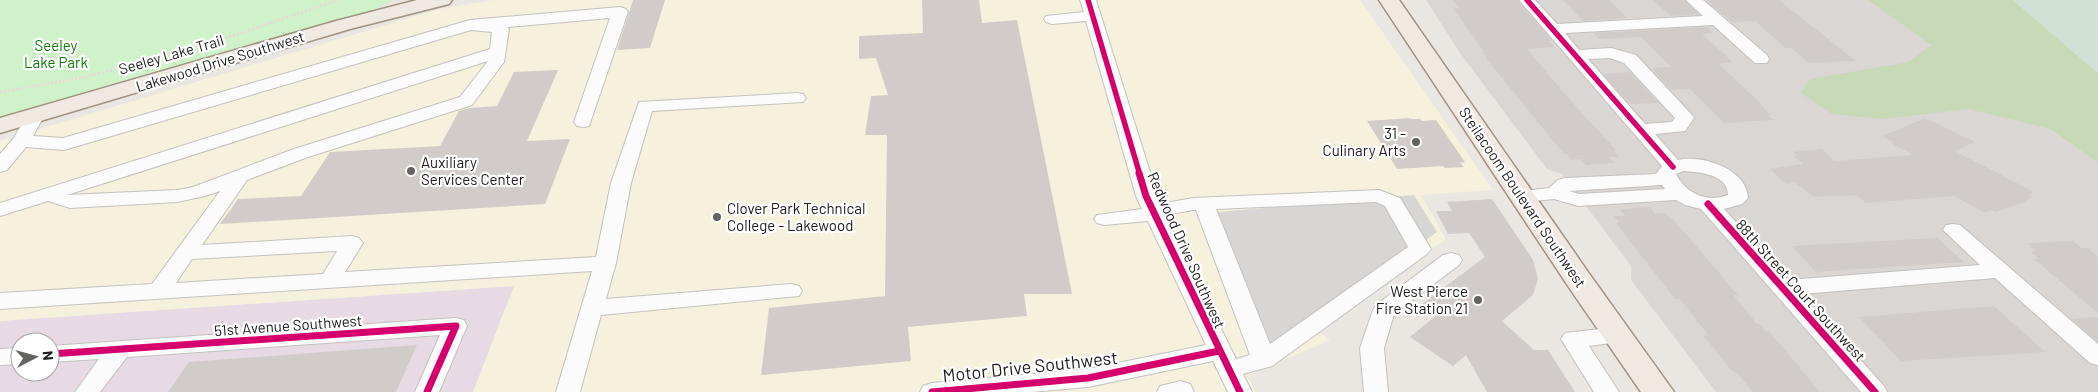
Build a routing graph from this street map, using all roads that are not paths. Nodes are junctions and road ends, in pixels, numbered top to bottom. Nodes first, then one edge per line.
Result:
1 (442, 0) edge
2 (1389, 0) edge
3 (1526, 0) edge
4 (1694, 0) edge
5 (1090, 8) edge
6 (1052, 19) dead end
7 (1718, 20) junction
8 (470, 25) junction
9 (1552, 29) junction
10 (498, 52) junction
11 (1574, 54) junction
12 (1761, 58) dead end
13 (797, 98) dead end
14 (35, 116) junction
15 (583, 122) dead end
16 (0, 126) edge
17 (1640, 130) junction
18 (21, 141) junction
19 (0, 166) edge
20 (240, 176) junction
21 (1673, 180) junction
22 (49, 194) junction
23 (1523, 196) junction
24 (1204, 204) junction
25 (1708, 204) junction
26 (0, 210) edge
27 (1153, 212) junction
28 (1104, 220) dead end
29 (1952, 230) dead end
30 (186, 253) junction
31 (1451, 260) dead end
32 (605, 263) junction
33 (2000, 271) junction
34 (329, 281) junction
35 (1783, 288) junction
36 (159, 291) junction
37 (791, 291) dead end
38 (0, 302) edge
39 (592, 308) junction
40 (1618, 335) junction
41 (120, 349) junction
42 (60, 353) edge
43 (2098, 357) edge
44 (1223, 360) junction
45 (1264, 360) junction
46 (1061, 386) edge
47 (86, 392) edge
48 (427, 392) edge
49 (568, 392) edge
50 (932, 392) edge
51 (1168, 392) edge
52 (1182, 392) edge
53 (1240, 392) edge
54 (1376, 392) edge
55 (1607, 392) edge
56 (1658, 392) edge
57 (1875, 392) edge

1 - 14 main road, Lakewood Drive Southwest
2 - 23 main road, Steilacoom Boulevard Southwest
3 - 9 street, 88th Street Court Southwest
4 - 7 street
5 - 6 street
5 - 27 street, Redwood Drive Southwest
7 - 9 street
7 - 12 street
8 - 10 street
8 - 15 street
8 - 18 street
9 - 11 street, 88th Street Court Southwest
10 - 20 street
10 - 22 street
11 - 17 street, 88th Street Court Southwest
11 - 17 street
13 - 32 street
14 - 16 main road, Lakewood Drive Southwest
14 - 18 street
17 - 21 street, 88th Street Court Southwest
18 - 19 street
20 - 22 street
20 - 30 street
21 - 23 street
21 - 25 street, 88th Street Court Southwest
21 - 25 street, 88th Street Court Southwest
22 - 26 street
23 - 40 main road, Steilacoom Boulevard Southwest
24 - 27 street
24 - 45 street
24 - 45 street, Motor Drive Southwest
25 - 35 street, 88th Street Court Southwest
27 - 28 street
27 - 44 street, Redwood Drive Southwest
29 - 33 street
30 - 34 street
30 - 36 street
31 - 54 street
32 - 34 street
32 - 39 street
33 - 35 street
33 - 43 street
34 - 36 street
35 - 57 street, 88th Street Court Southwest
36 - 38 street
37 - 39 street
39 - 49 street
40 - 55 street
40 - 56 main road, Steilacoom Boulevard Southwest
41 - 42 street, 51st Avenue Southwest
41 - 47 street
41 - 48 street, 51st Avenue Southwest
44 - 45 street, Motor Drive Southwest
44 - 46 street, Motor Drive Southwest
44 - 53 street, Redwood Drive Southwest
46 - 50 street, Motor Drive Southwest
51 - 52 street

